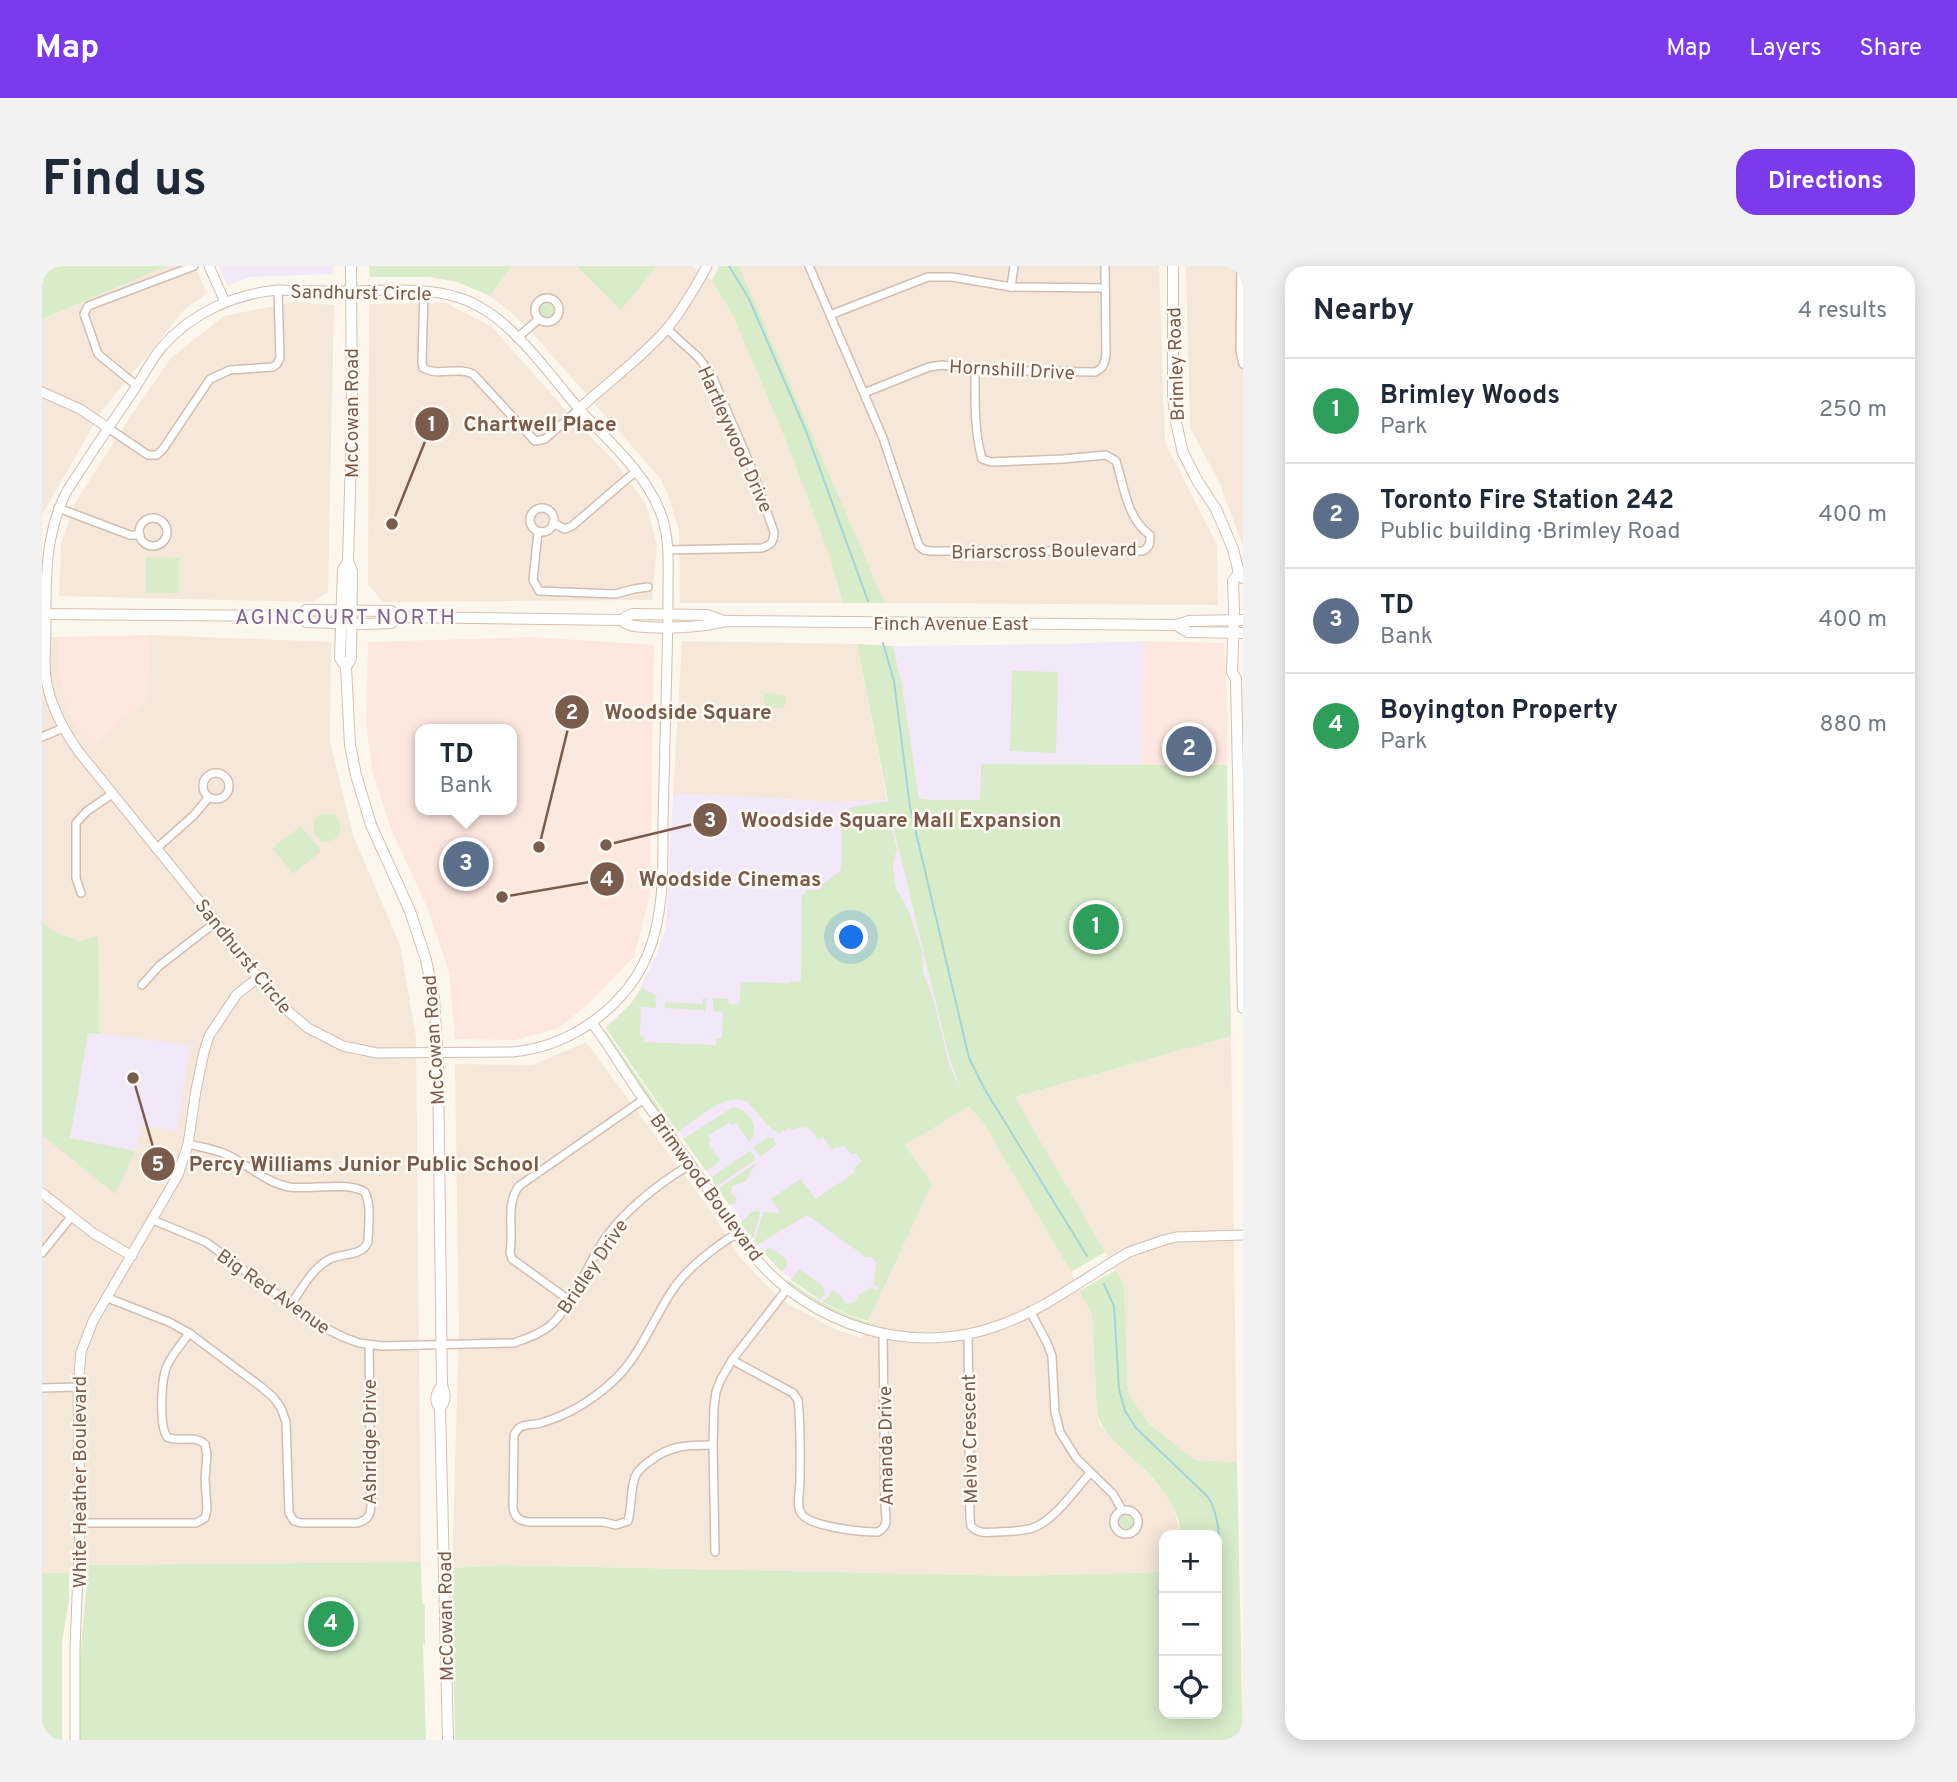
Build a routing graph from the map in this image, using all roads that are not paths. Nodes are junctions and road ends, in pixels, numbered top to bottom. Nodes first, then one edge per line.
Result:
1 (194, 266) edge
2 (209, 266) edge
3 (351, 266) edge
4 (707, 266) edge
5 (809, 266) edge
6 (1014, 266) edge
7 (1105, 266) edge
8 (1173, 266) edge
9 (1241, 266) edge
10 (1011, 287) junction
11 (1105, 288) junction
12 (278, 290) junction
13 (351, 291) junction
14 (424, 292) junction
15 (225, 302) junction
16 (830, 315) junction
17 (539, 319) dead end
18 (667, 329) junction
19 (517, 338) junction
20 (1243, 364) edge
21 (975, 370) junction
22 (137, 386) junction
23 (42, 392) edge
24 (864, 393) junction
25 (579, 408) junction
26 (108, 428) junction
27 (635, 472) junction
28 (58, 508) junction
29 (553, 523) junction
30 (538, 531) junction
31 (140, 535) dead end
32 (668, 550) junction
33 (1241, 576) edge
34 (648, 587) dead end
35 (347, 611) junction
36 (44, 614) edge
37 (668, 615) junction
38 (298, 617) junction
39 (401, 617) junction
40 (620, 620) junction
41 (1238, 620) edge
42 (725, 621) junction
43 (346, 623) junction
44 (1176, 625) junction
45 (668, 626) junction
46 (1238, 633) edge
47 (1240, 676) edge
48 (62, 728) junction
49 (42, 737) edge
50 (112, 794) junction
51 (209, 797) dead end
52 (156, 849) junction
53 (81, 893) dead end
54 (216, 922) junction
55 (258, 978) junction
56 (142, 985) dead end
57 (1243, 1007) edge
58 (592, 1023) junction
59 (437, 1053) junction
60 (644, 1099) junction
61 (188, 1144) junction
62 (691, 1164) junction
63 (42, 1193) edge
64 (71, 1217) junction
65 (153, 1220) junction
66 (737, 1233) junction
67 (1243, 1236) edge
68 (42, 1253) edge
69 (132, 1256) junction
70 (787, 1289) junction
71 (108, 1298) junction
72 (569, 1300) junction
73 (291, 1304) junction
74 (1030, 1311) junction
75 (189, 1333) junction
76 (883, 1334) junction
77 (968, 1334) junction
78 (369, 1345) junction
79 (441, 1345) junction
80 (732, 1360) junction
81 (78, 1387) junction
82 (42, 1388) edge
83 (713, 1445) junction
84 (1090, 1473) junction
85 (1122, 1510) dead end
86 (80, 1523) junction
87 (715, 1552) dead end
88 (75, 1740) edge
89 (448, 1740) edge

1 - 22 street
2 - 15 street
3 - 13 main road, McCowan Road
4 - 18 street
5 - 16 street, Briarscross Boulevard
6 - 10 street
7 - 11 street, Hornshill Drive
8 - 33 main road, Brimley Road
9 - 20 street
10 - 11 street
10 - 16 street
11 - 21 street, Hornshill Drive
12 - 13 street, Sandhurst Circle
12 - 15 street, Sandhurst Circle
12 - 26 street
13 - 14 street, Sandhurst Circle
13 - 35 main road, McCowan Road
14 - 19 street, Sandhurst Circle
14 - 25 street
15 - 22 street, Sandhurst Circle
16 - 24 street, Briarscross Boulevard
17 - 19 street
18 - 25 street
18 - 32 street, Hartleywood Drive
19 - 25 street, Sandhurst Circle
21 - 24 street, Hornshill Drive
21 - 24 street, Briarscross Boulevard
22 - 26 street, Sandhurst Circle
23 - 26 street
25 - 27 street, Sandhurst Circle
26 - 28 street, Sandhurst Circle
27 - 29 street
27 - 32 street, Sandhurst Circle
28 - 31 street
28 - 36 street, Sandhurst Circle
29 - 30 street
29 - 30 street
30 - 34 street
32 - 37 street, Sandhurst Circle
33 - 41 main road, Brimley Road
35 - 38 main road, Finch Avenue East
35 - 39 main road, Finch Avenue East
35 - 43 main road, McCowan Road
36 - 38 main road, Finch Avenue East
36 - 48 street, Sandhurst Circle
37 - 40 main road, Finch Avenue East
37 - 42 main road, Finch Avenue East
37 - 45 street, Sandhurst Circle
38 - 43 main road, Finch Avenue East
39 - 40 main road, Finch Avenue East
39 - 43 main road, Finch Avenue East
40 - 45 main road, Finch Avenue East
41 - 44 main road, Finch Avenue East
41 - 46 main road, Brimley Road
42 - 44 main road, Finch Avenue East
42 - 45 main road, Finch Avenue East
43 - 59 main road, McCowan Road
44 - 46 main road, Finch Avenue East
45 - 58 street, Sandhurst Circle
46 - 47 main road, Brimley Road
47 - 57 main road, Brimley Road
48 - 49 street
48 - 50 street, Sandhurst Circle
50 - 52 street, Sandhurst Circle
50 - 53 street
51 - 52 street
52 - 54 street, Sandhurst Circle
54 - 55 street, Sandhurst Circle
54 - 56 street
55 - 59 street, Sandhurst Circle
55 - 61 street, White Heather Boulevard
58 - 59 street, Sandhurst Circle
58 - 60 street, Brimwood Boulevard
59 - 79 main road, McCowan Road
60 - 62 street, Brimwood Boulevard
60 - 72 street
61 - 65 street, White Heather Boulevard
61 - 73 street
62 - 66 street, Brimwood Boulevard
62 - 72 street, Bridley Drive
63 - 64 street
64 - 68 street
64 - 69 street
65 - 69 street, White Heather Boulevard
65 - 73 street, Big Red Avenue
66 - 70 street, Brimwood Boulevard
66 - 83 street
67 - 74 street, Brimwood Boulevard
69 - 71 street, White Heather Boulevard
70 - 76 street, Brimwood Boulevard
70 - 80 street
71 - 75 street, Ashridge Drive
71 - 81 street, White Heather Boulevard
72 - 79 street, Bridley Drive
73 - 78 street, Big Red Avenue
74 - 77 street, Brimwood Boulevard
74 - 84 street
75 - 78 street, Ashridge Drive
75 - 86 street
76 - 77 street, Brimwood Boulevard
76 - 80 street, Amanda Drive
77 - 84 street, Melva Crescent
78 - 79 street, Big Red Avenue
79 - 89 main road, McCowan Road
80 - 83 street
81 - 82 street
81 - 86 street, White Heather Boulevard
83 - 87 street
84 - 85 street
86 - 88 street, White Heather Boulevard

